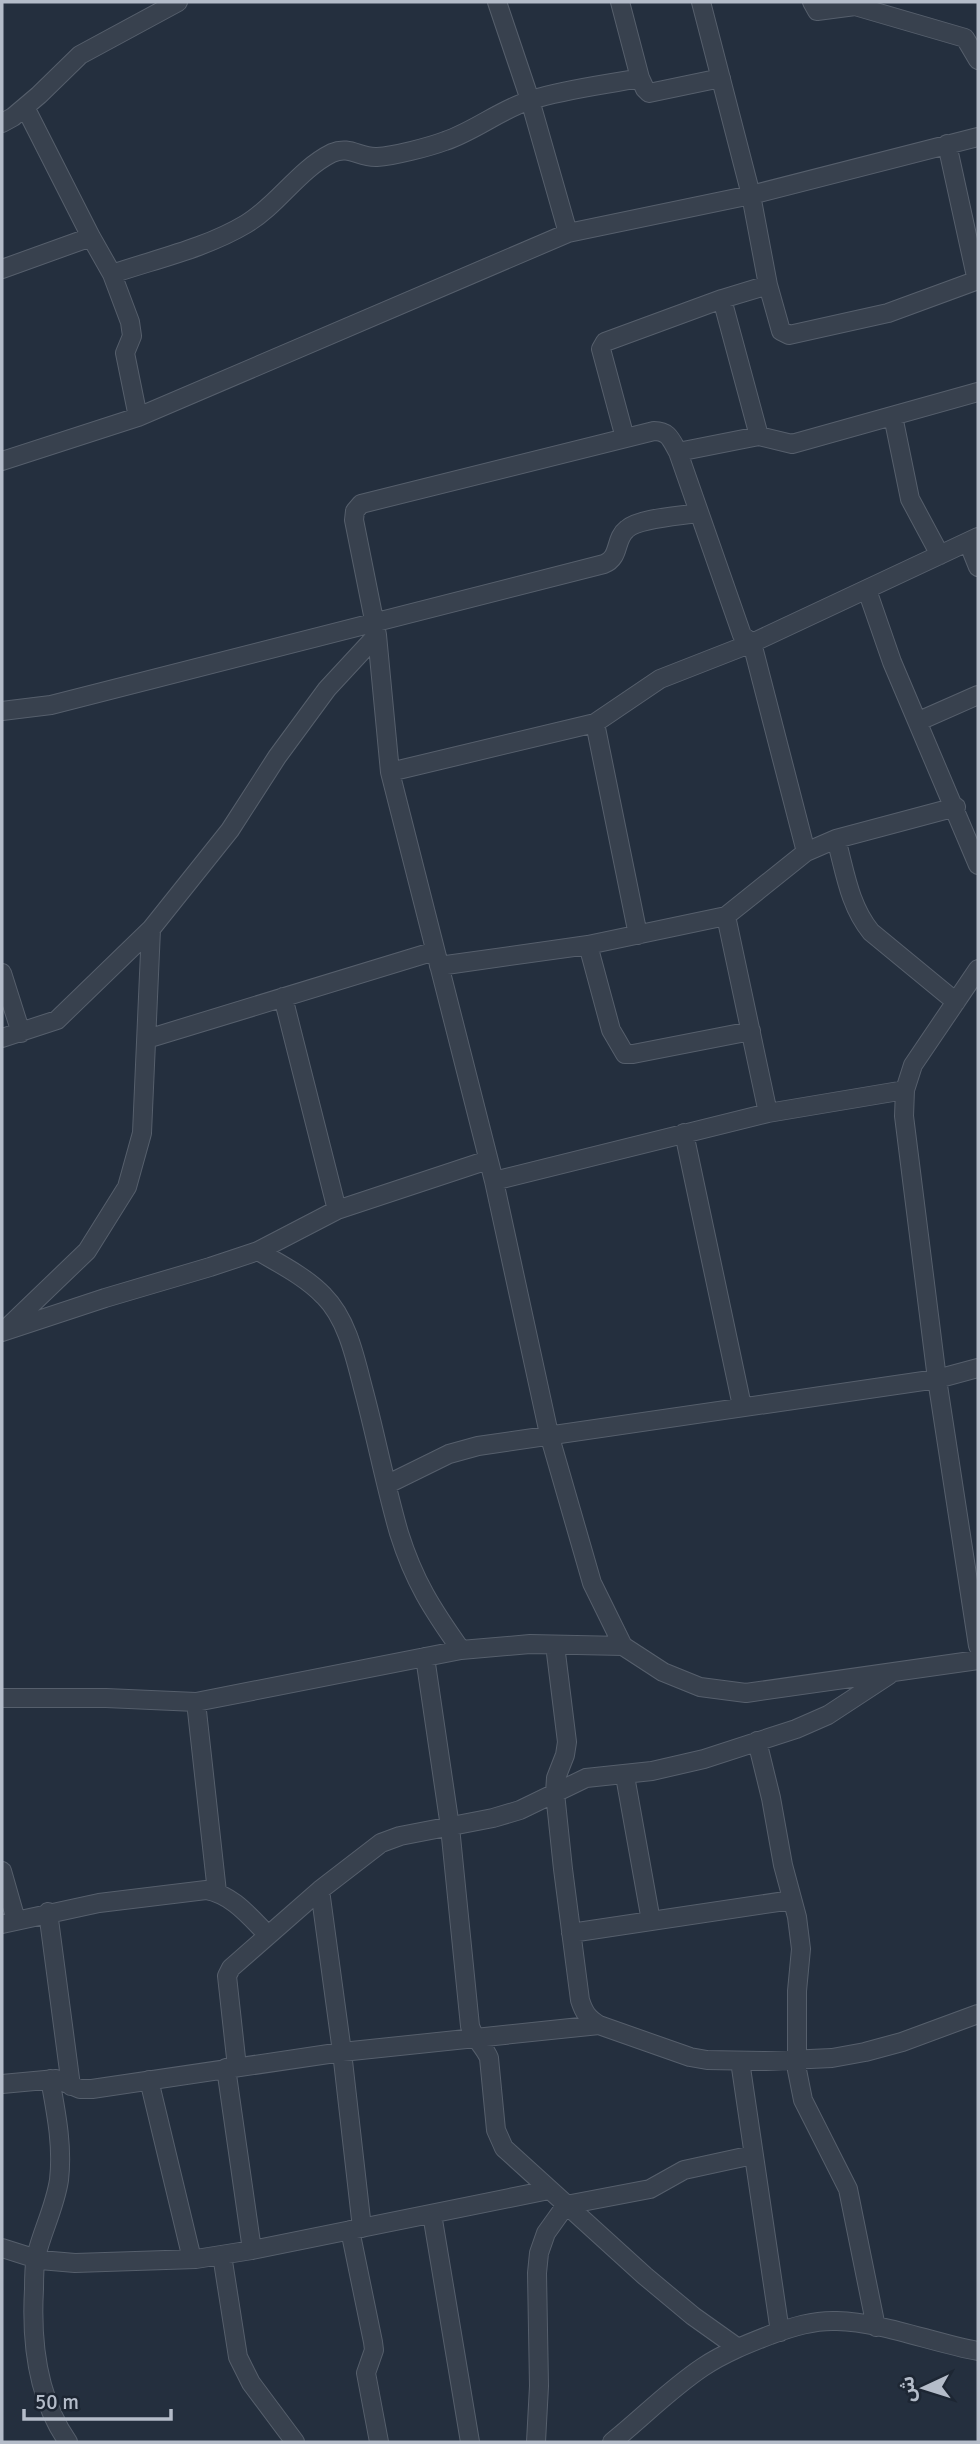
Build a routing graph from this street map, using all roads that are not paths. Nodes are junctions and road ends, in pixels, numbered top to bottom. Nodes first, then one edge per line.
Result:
1 (178, 2) edge
2 (497, 2) edge
3 (620, 2) edge
4 (701, 2) edge
5 (812, 2) edge
6 (978, 60) edge
7 (640, 78) junction
8 (721, 78) junction
9 (530, 100) junction
10 (25, 107) junction
11 (2, 123) edge
12 (978, 137) edge
13 (947, 144) junction
14 (751, 195) junction
15 (568, 233) junction
16 (91, 237) junction
17 (2, 269) edge
18 (112, 274) junction
19 (978, 281) edge
20 (768, 285) junction
21 (722, 299) junction
22 (978, 392) edge
23 (893, 416) junction
24 (138, 417) junction
25 (759, 436) junction
26 (625, 438) junction
27 (678, 452) junction
28 (2, 461) edge
29 (698, 513) junction
30 (973, 540) edge
31 (940, 555) junction
32 (978, 566) edge
33 (867, 590) junction
34 (375, 629) junction
35 (752, 643) junction
36 (978, 695) edge
37 (2, 711) edge
38 (919, 721) junction
39 (595, 723) junction
40 (390, 772) junction
41 (956, 807) junction
42 (836, 839) junction
43 (806, 852) junction
44 (978, 865) edge
45 (726, 916) junction
46 (151, 929) junction
47 (638, 935) junction
48 (587, 945) junction
49 (437, 959) junction
50 (978, 969) edge
51 (2, 973) edge
52 (283, 997) junction
53 (956, 1002) junction
54 (751, 1031) junction
55 (21, 1033) junction
56 (2, 1038) edge
57 (147, 1039) junction
58 (905, 1090) junction
59 (768, 1113) junction
60 (684, 1133) junction
61 (488, 1160) junction
62 (494, 1181) junction
63 (337, 1210) junction
64 (258, 1251) junction
65 (2, 1332) edge
66 (978, 1368) edge
67 (937, 1378) junction
68 (742, 1406) junction
69 (549, 1434) junction
70 (388, 1484) junction
71 (555, 1645) junction
72 (624, 1646) junction
73 (978, 1646) edge
74 (461, 1650) junction
75 (425, 1657) junction
76 (978, 1660) edge
77 (893, 1672) junction
78 (2, 1698) edge
79 (196, 1702) junction
80 (757, 1741) junction
81 (625, 1776) junction
82 (555, 1793) junction
83 (450, 1827) junction
84 (2, 1871) edge
85 (320, 1890) junction
86 (217, 1892) junction
87 (792, 1900) junction
88 (48, 1912) junction
89 (651, 1921) junction
90 (9, 1922) edge
91 (571, 1933) junction
92 (268, 1935) junction
93 (978, 2014) edge
94 (599, 2025) junction
95 (473, 2037) junction
96 (342, 2053) junction
97 (797, 2060) junction
98 (740, 2062) junction
99 (231, 2067) junction
100 (50, 2079) junction
101 (149, 2080) junction
102 (2, 2084) edge
103 (71, 2086) junction
104 (753, 2155) junction
105 (549, 2190) junction
106 (566, 2205) junction
107 (432, 2214) junction
108 (356, 2229) junction
109 (2, 2248) edge
110 (252, 2250) junction
111 (222, 2255) junction
112 (36, 2258) junction
113 (191, 2259) junction
114 (876, 2327) junction
115 (780, 2332) junction
116 (738, 2348) junction
117 (978, 2351) edge
118 (56, 2434) edge
119 (68, 2442) edge
120 (295, 2442) edge
121 (379, 2442) edge
122 (470, 2442) edge
123 (536, 2442) edge
124 (612, 2442) edge

1 - 10 street
2 - 9 street
3 - 7 street
4 - 8 street
5 - 6 street
7 - 8 street
7 - 9 street
8 - 14 street
9 - 15 street
9 - 18 street
10 - 11 street
10 - 16 street
12 - 13 street
13 - 14 street
13 - 19 street
14 - 15 street
14 - 20 street
15 - 24 street
16 - 17 street
16 - 18 street
18 - 24 street
19 - 20 street
20 - 21 street
21 - 25 street
21 - 26 street
22 - 23 street
23 - 25 street
23 - 31 street
24 - 28 street
25 - 27 street
26 - 27 street
26 - 34 street
27 - 29 street
29 - 34 street
29 - 35 street
30 - 31 street
30 - 32 street
31 - 33 street
33 - 35 street
33 - 38 street
34 - 37 street
34 - 40 street
34 - 46 street
35 - 39 street
35 - 43 street
36 - 38 street
38 - 41 street
39 - 40 street
39 - 47 street
40 - 49 street
41 - 42 street
41 - 44 street
42 - 43 street
42 - 53 street
43 - 45 street
45 - 47 street
45 - 54 street
46 - 55 street
46 - 57 street
47 - 48 street
48 - 49 street
48 - 54 street
49 - 52 street
49 - 61 street
50 - 53 street
51 - 55 street
52 - 57 street
52 - 63 street
53 - 58 street
54 - 59 street
55 - 56 street
57 - 65 street
58 - 59 street
58 - 67 street
59 - 60 street
60 - 62 street
60 - 68 street
61 - 62 street
61 - 63 street
62 - 69 street
63 - 64 street
64 - 65 street
64 - 70 street
66 - 67 street
67 - 68 street
67 - 73 street
68 - 69 street
69 - 70 street
69 - 72 street
70 - 74 street
71 - 72 street
71 - 74 street
71 - 82 street
72 - 77 street
74 - 75 street
75 - 79 street
75 - 83 street
76 - 77 street
77 - 80 street
78 - 79 street
79 - 86 street
80 - 81 street
80 - 87 street
81 - 82 street
81 - 89 street
82 - 83 street
82 - 91 street
83 - 85 street
83 - 95 street
84 - 90 street
85 - 92 street
85 - 96 street
86 - 88 street
86 - 92 street
87 - 89 street
87 - 97 street
88 - 90 street
88 - 103 street
89 - 91 street
91 - 94 street
92 - 99 street
93 - 97 street
94 - 95 street
94 - 98 street
95 - 96 street
95 - 105 street
96 - 99 street
96 - 108 street
97 - 98 street
97 - 114 street
98 - 104 street
99 - 101 street
99 - 110 street
100 - 102 street
100 - 103 street
100 - 112 street
101 - 103 street
101 - 113 street
104 - 106 street
104 - 115 street
105 - 106 street
105 - 107 street
106 - 116 street
106 - 123 street
107 - 108 street
107 - 122 street
108 - 110 street
108 - 121 street
109 - 112 street
110 - 111 street
111 - 113 street
111 - 120 street
112 - 113 street
112 - 118 street
114 - 115 street
114 - 117 street
115 - 116 street
116 - 124 street
118 - 119 street

